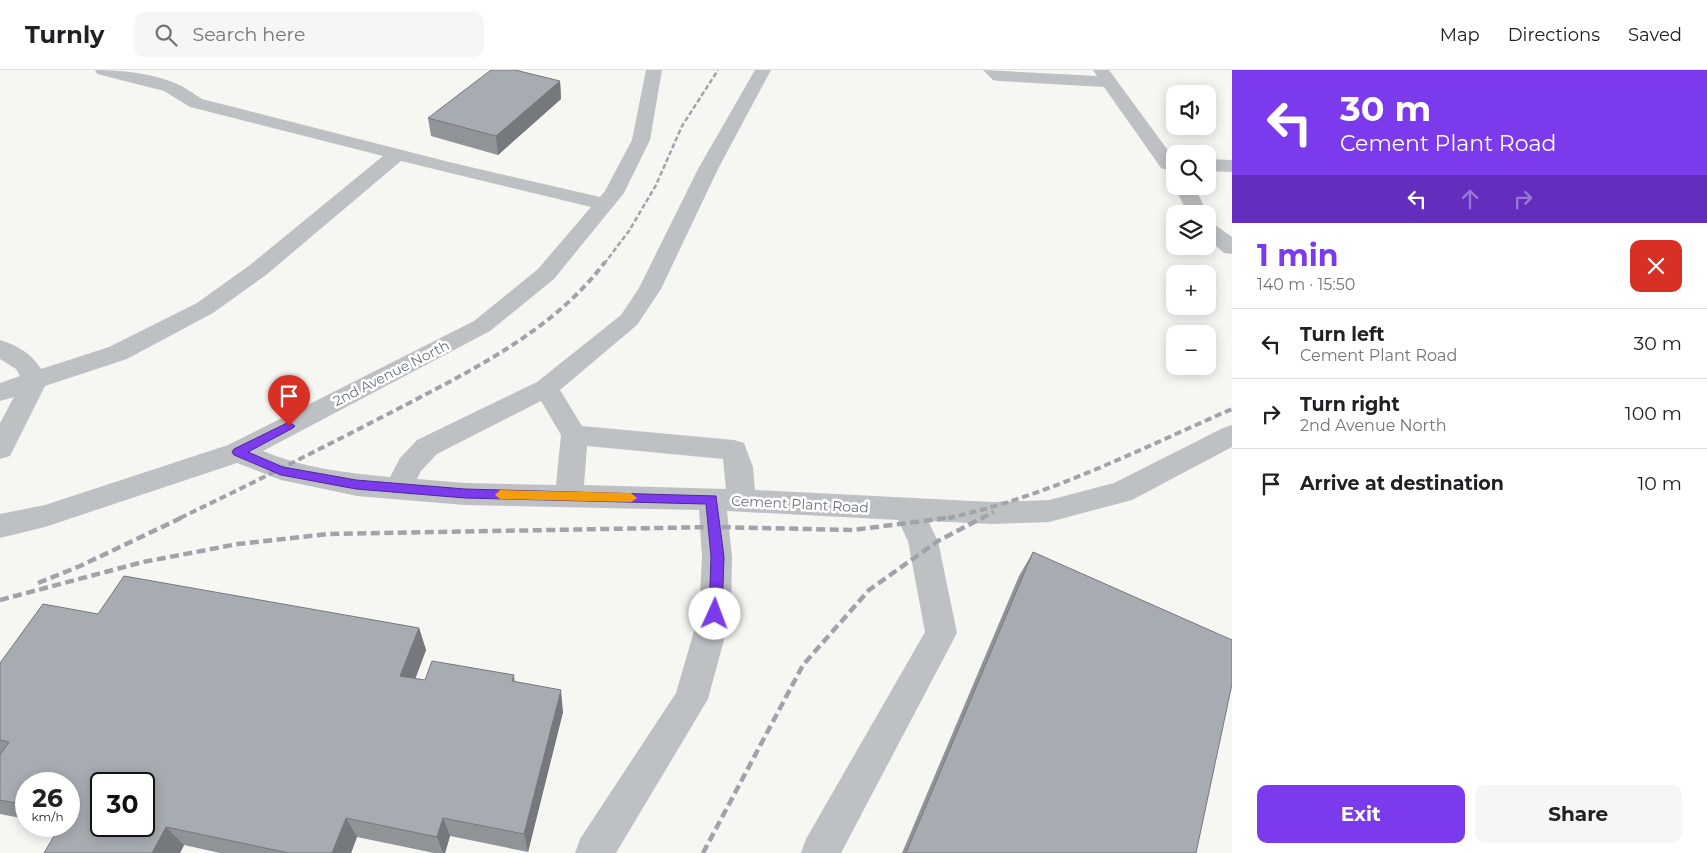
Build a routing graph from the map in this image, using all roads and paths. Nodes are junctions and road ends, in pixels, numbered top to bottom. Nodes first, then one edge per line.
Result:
1 (103, 70) edge
2 (654, 70) edge
3 (763, 70) edge
4 (991, 70) edge
5 (1105, 76) edge
6 (398, 154) junction
7 (1166, 158) edge
8 (1216, 165) edge
9 (1232, 166) edge
10 (604, 204) junction
11 (1216, 235) edge
12 (1232, 248) edge
13 (0, 348) edge
14 (35, 380) junction
15 (546, 388) junction
16 (0, 392) edge
17 (574, 435) junction
18 (1232, 435) edge
19 (0, 449) edge
20 (238, 452) junction
21 (398, 488) junction
22 (569, 496) junction
23 (727, 500) junction
24 (908, 509) junction
25 (0, 526) edge
26 (594, 853) edge
27 (820, 853) edge

1 - 6 street
2 - 10 street, 2nd Avenue North
3 - 15 street
4 - 5 street
5 - 7 street
6 - 10 street
6 - 14 street
8 - 9 street
10 - 20 street, 2nd Avenue North
11 - 12 street
13 - 14 street
14 - 16 street
14 - 19 street
15 - 17 street
15 - 21 street
17 - 22 street
17 - 23 street
18 - 24 street, Cement Plant Road
20 - 21 street, Cement Plant Road
20 - 25 street, 2nd Avenue North
21 - 22 street, Cement Plant Road
22 - 23 street, Cement Plant Road
23 - 24 street, Cement Plant Road
23 - 26 street
24 - 27 street

